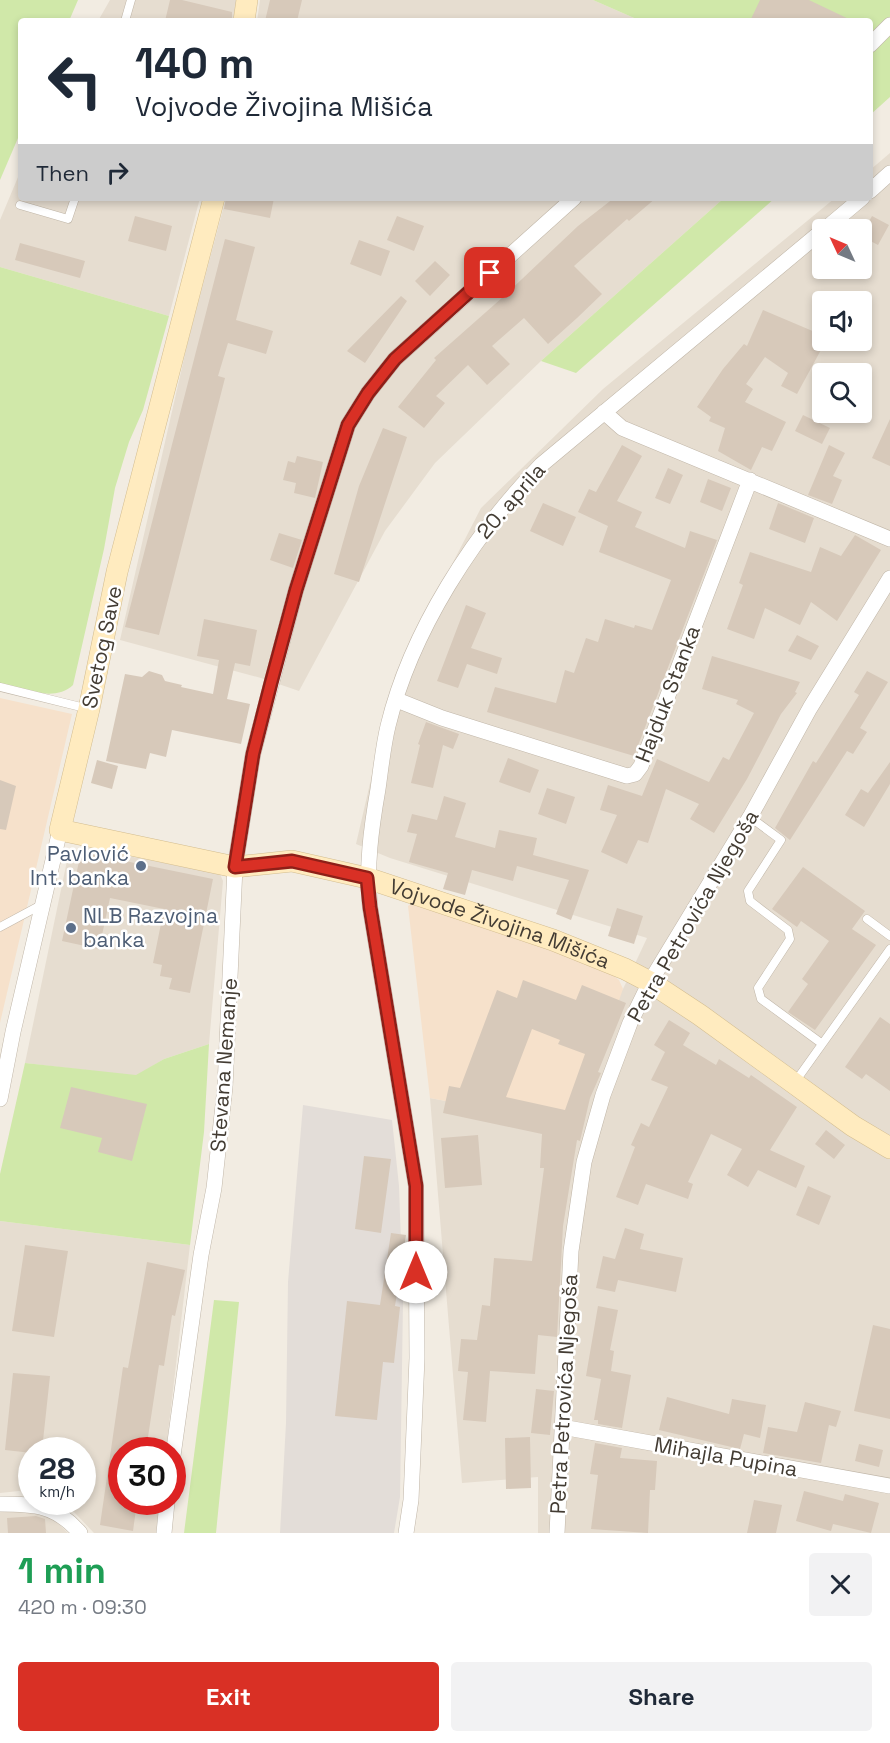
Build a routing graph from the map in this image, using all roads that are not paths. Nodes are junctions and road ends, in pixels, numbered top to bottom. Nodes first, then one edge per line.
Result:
1 (131, 0) edge
2 (247, 0) edge
3 (126, 18) edge
4 (244, 18) edge
5 (890, 25) edge
6 (873, 42) edge
7 (890, 173) edge
8 (873, 188) edge
9 (74, 201) edge
10 (213, 201) edge
11 (571, 201) edge
12 (858, 201) edge
13 (20, 205) dead end
14 (836, 219) edge
15 (812, 239) edge
16 (604, 412) junction
17 (750, 480) junction
18 (890, 539) edge
19 (890, 578) edge
20 (0, 687) edge
21 (397, 700) junction
22 (89, 709) junction
23 (750, 817) junction
24 (60, 830) junction
25 (235, 867) junction
26 (367, 878) junction
27 (42, 905) junction
28 (867, 919) dead end
29 (0, 927) edge
30 (890, 936) edge
31 (890, 949) edge
32 (650, 982) junction
33 (821, 1043) junction
34 (795, 1082) junction
35 (0, 1099) edge
36 (890, 1148) edge
37 (562, 1427) junction
38 (176, 1437) edge
39 (890, 1486) edge
40 (0, 1504) edge
41 (166, 1515) edge
42 (80, 1533) edge
43 (164, 1533) edge
44 (406, 1533) edge
45 (557, 1533) edge

1 - 3 lane
2 - 4 street
5 - 6 street
7 - 8 street
9 - 13 lane
10 - 22 street, Svetog Save
11 - 25 street, Stevana Nemanje
12 - 14 street, 20. aprila
15 - 16 street, 20. aprila
16 - 17 street
16 - 21 street, 20. aprila
17 - 18 street
17 - 21 street, Hajduk Stanka
19 - 23 street, Petra Petrovića Njegoša
20 - 22 lane
21 - 26 street, 20. aprila
22 - 24 street, Svetog Save
23 - 32 street, Petra Petrovića Njegoša
23 - 33 lane
24 - 25 street, Vojvode Živojina Mišića
24 - 27 street, Svetog Save
25 - 26 street, Vojvode Živojina Mišića
25 - 38 street, Stevana Nemanje
26 - 32 street, Vojvode Živojina Mišića
26 - 44 street, 20. aprila
27 - 29 lane
27 - 35 street, Svetog Save
28 - 30 lane
31 - 33 lane
32 - 34 street, Vojvode Živojina Mišića
32 - 37 street, Petra Petrovića Njegoša
33 - 34 lane
34 - 36 street, Vojvode Živojina Mišića
37 - 39 street, Mihajla Pupina
37 - 45 street, Petra Petrovića Njegoša
40 - 42 street
41 - 43 street

